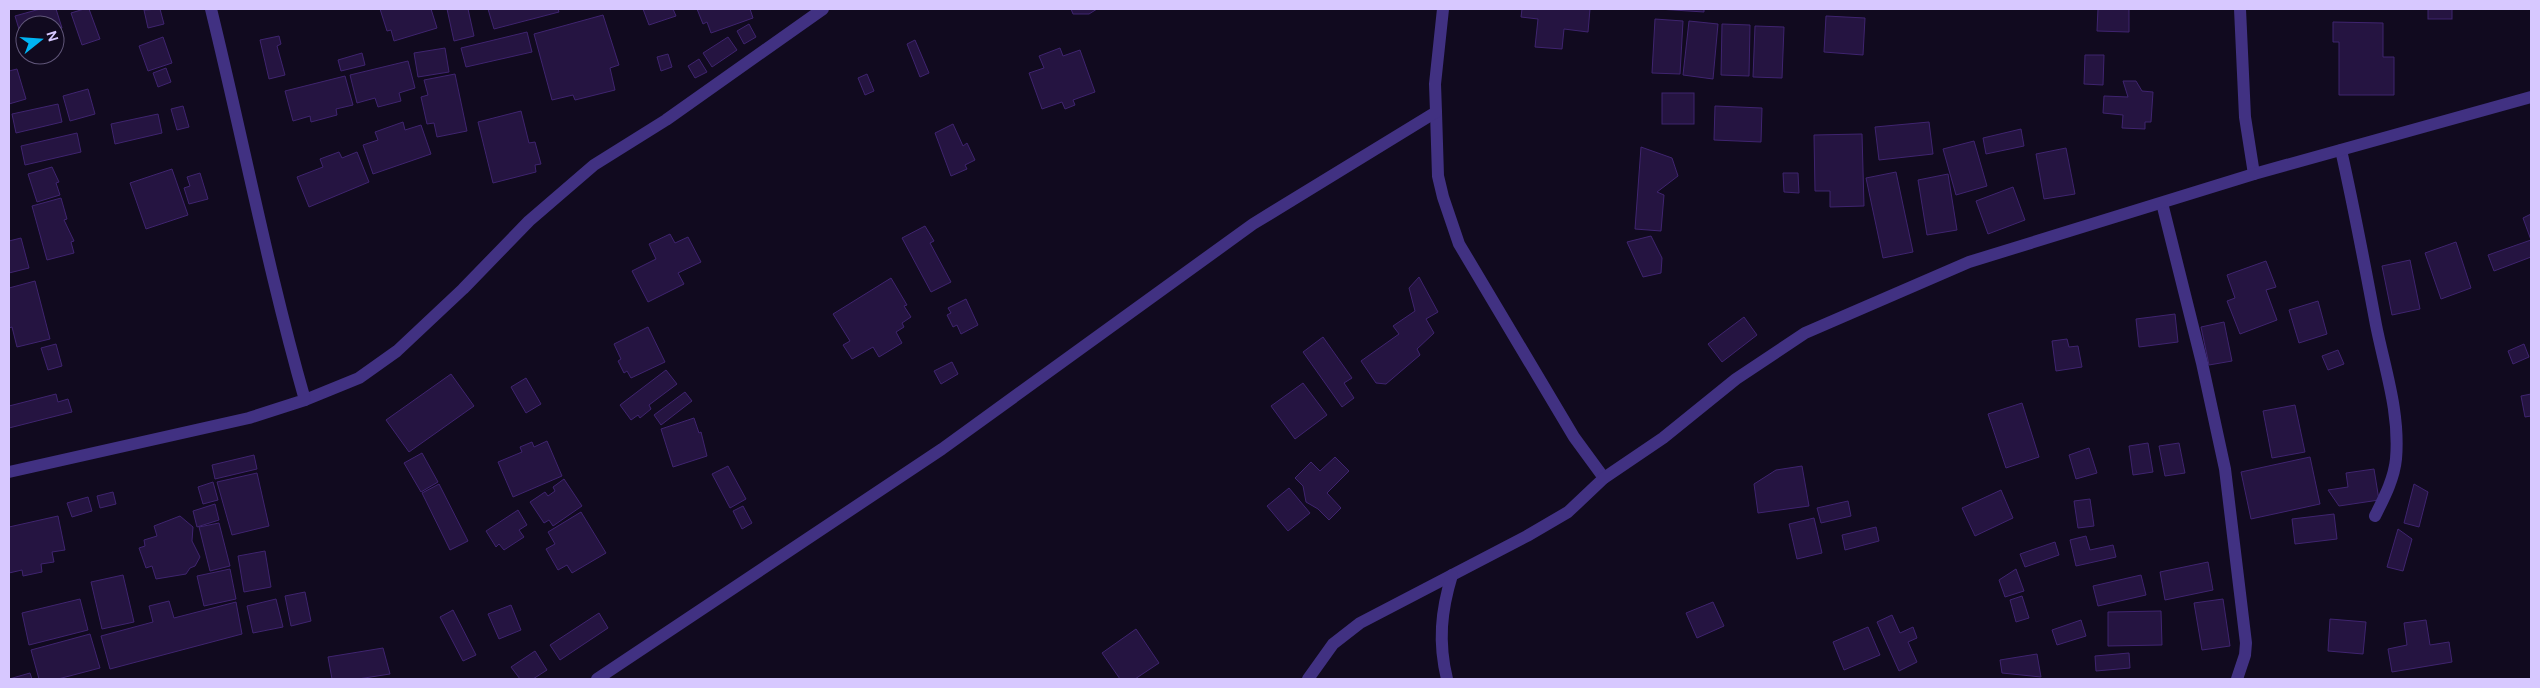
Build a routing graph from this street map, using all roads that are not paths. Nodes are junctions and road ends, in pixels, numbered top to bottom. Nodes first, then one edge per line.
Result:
1 (211, 9) edge
2 (823, 9) edge
3 (1443, 9) edge
4 (2240, 9) edge
5 (2531, 97) edge
6 (1436, 112) junction
7 (2341, 150) junction
8 (2254, 174) junction
9 (2162, 203) junction
10 (305, 400) junction
11 (9, 472) edge
12 (1604, 478) junction
13 (2376, 516) dead end
14 (1452, 575) junction
15 (597, 679) edge
16 (1308, 679) edge
17 (1447, 679) edge
18 (2237, 679) edge

1 - 10 street
2 - 10 street
3 - 6 street
4 - 8 street
5 - 7 street
6 - 12 street
6 - 15 street
7 - 8 street
7 - 13 street
8 - 9 street
9 - 12 street
9 - 18 street
10 - 11 street
12 - 14 street
14 - 16 street
14 - 17 street

